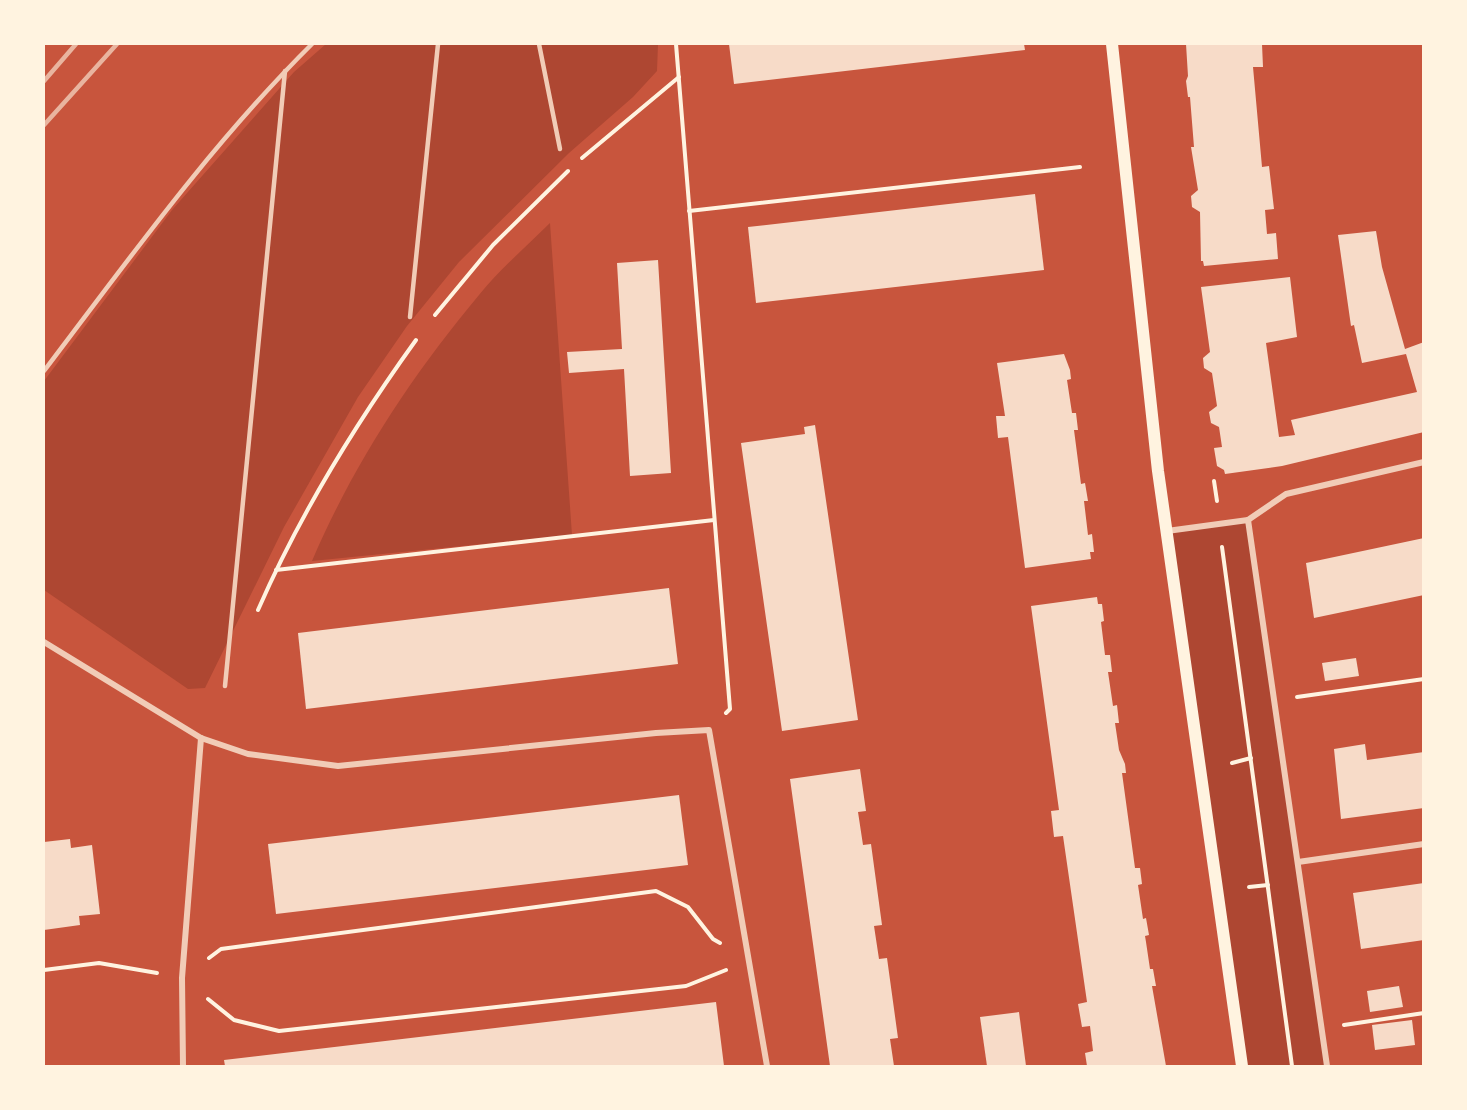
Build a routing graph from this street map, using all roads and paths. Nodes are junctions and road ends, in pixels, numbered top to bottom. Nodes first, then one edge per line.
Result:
1 (312, 44) edge
2 (438, 44) edge
3 (540, 44) edge
4 (676, 44) edge
5 (1112, 44) edge
6 (285, 71) junction
7 (678, 77) junction
8 (561, 149) dead end
9 (581, 159) dead end
10 (573, 167) dead end
11 (1080, 167) dead end
12 (689, 211) junction
13 (410, 317) dead end
14 (428, 324) dead end
15 (421, 333) dead end
16 (44, 371) edge
17 (1424, 462) edge
18 (1215, 481) dead end
19 (714, 520) junction
20 (1248, 520) junction
21 (1219, 523) junction
22 (1167, 531) junction
23 (276, 570) junction
24 (257, 614) dead end
25 (44, 642) edge
26 (1424, 679) edge
27 (225, 686) dead end
28 (1274, 700) junction
29 (1246, 717) junction
30 (709, 730) junction
31 (201, 738) junction
32 (1251, 758) junction
33 (1232, 763) dead end
34 (1424, 844) edge
35 (1298, 862) junction
36 (1268, 885) junction
37 (1249, 887) dead end
38 (748, 961) junction
39 (44, 970) edge
40 (182, 978) junction
41 (1424, 1013) edge
42 (1322, 1028) junction
43 (183, 1066) edge
44 (767, 1066) edge
45 (1242, 1066) edge
46 (1292, 1066) edge
47 (1327, 1066) edge

1 - 6 lane
2 - 13 lane
3 - 8 lane
4 - 7 path
5 - 22 main road
6 - 16 lane
6 - 27 lane
7 - 9 path
7 - 12 path
10 - 14 path
11 - 12 path
12 - 19 path
15 - 23 path
17 - 20 street
18 - 21 path
19 - 23 path
19 - 30 path
20 - 21 street
20 - 28 street
21 - 22 street
21 - 29 path
22 - 45 main road
23 - 24 path
25 - 31 street
26 - 28 path
28 - 29 path
28 - 35 street
29 - 32 path
30 - 31 street
30 - 38 street
31 - 40 street
32 - 33 path
32 - 36 path
34 - 35 street
35 - 42 street
36 - 37 path
36 - 46 path
38 - 40 path
38 - 40 path
38 - 44 street
39 - 40 path
40 - 43 street
41 - 42 path
42 - 47 street

